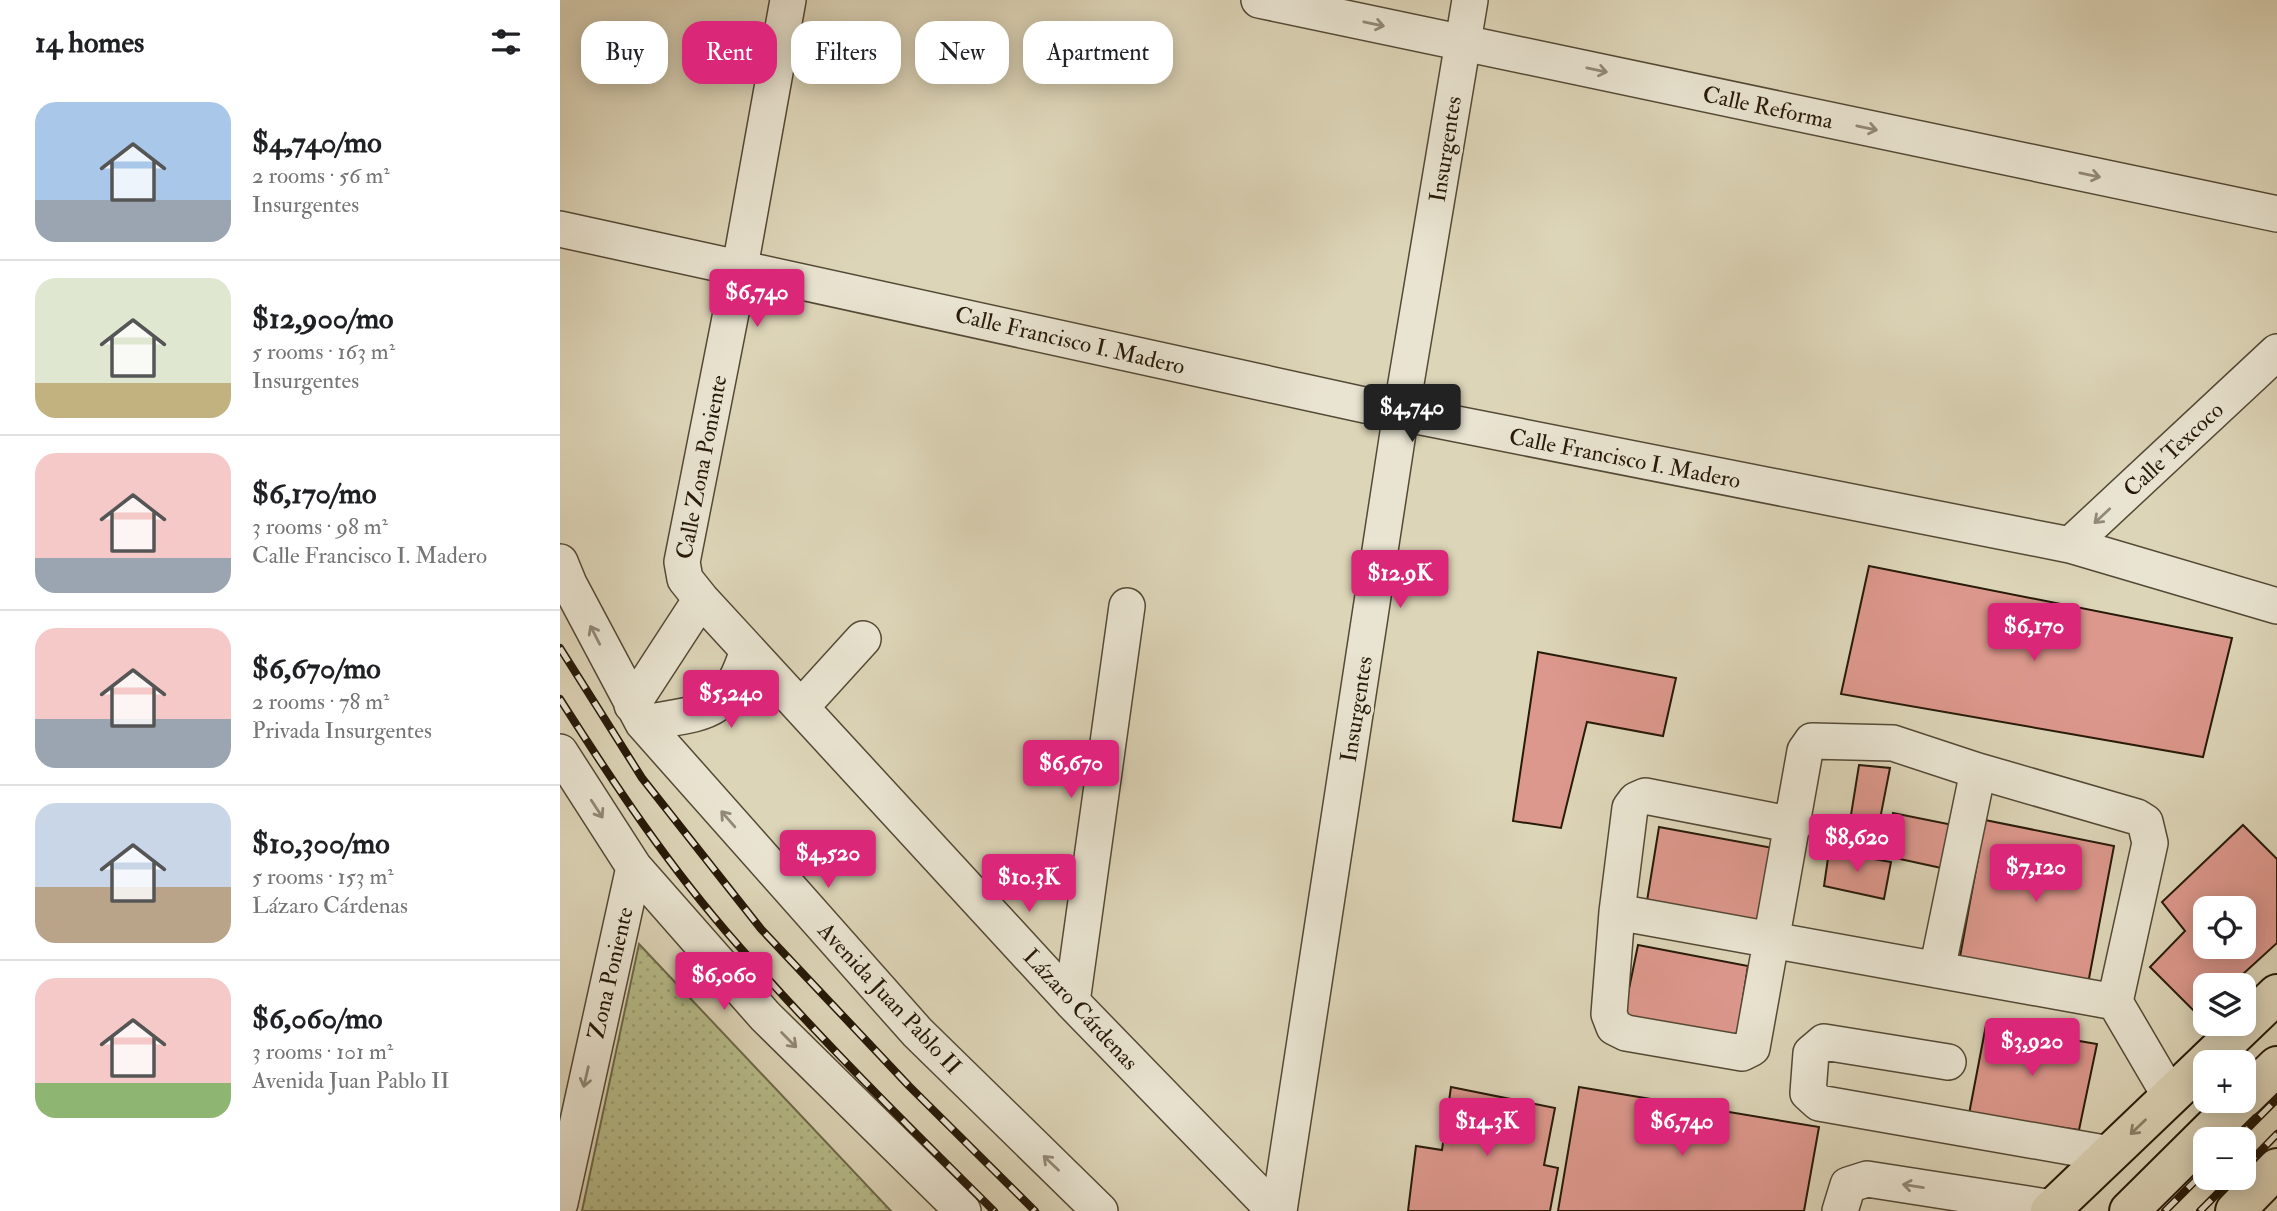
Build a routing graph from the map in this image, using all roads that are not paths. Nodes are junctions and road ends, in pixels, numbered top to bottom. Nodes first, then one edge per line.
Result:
1 (788, 0) edge
2 (1259, 0) edge
3 (1470, 0) edge
4 (1463, 42) junction
5 (2277, 214) edge
6 (560, 229) edge
7 (740, 267) junction
8 (2277, 352) edge
9 (1401, 413) junction
10 (2070, 545) junction
11 (560, 562) edge
12 (701, 599) junction
13 (1127, 606) dead end
14 (2277, 606) edge
15 (863, 639) dead end
16 (748, 650) junction
17 (802, 706) junction
18 (638, 714) junction
19 (560, 752) edge
20 (1978, 771) junction
21 (1794, 825) junction
22 (634, 867) junction
23 (1617, 912) junction
24 (1772, 940) junction
25 (1937, 970) junction
26 (2277, 994) edge
27 (1072, 1002) junction
28 (2115, 1002) junction
29 (2219, 1050) edge
30 (1948, 1062) dead end
31 (2277, 1066) edge
32 (2193, 1074) edge
33 (2256, 1086) edge
34 (2170, 1096) junction
35 (569, 1111) edge
36 (2228, 1113) edge
37 (2110, 1154) junction
38 (2277, 1168) edge
39 (560, 1203) edge
40 (1999, 1205) edge
41 (2051, 1210) edge
42 (963, 1211) edge
43 (1100, 1211) edge
44 (1277, 1211) edge
45 (1840, 1211) edge
46 (2129, 1211) edge
47 (2235, 1211) edge

1 - 7 street, Calle Zona Poniente
2 -> 4 street, Calle Reforma
3 - 4 street, Insurgentes
4 -> 5 street, Calle Reforma
4 - 9 street, Insurgentes
6 - 7 street, Calle Francisco I. Madero
7 - 9 street, Calle Francisco I. Madero
7 - 12 street, Calle Zona Poniente
8 -> 10 street, Calle Texcoco
9 - 10 street, Calle Francisco I. Madero
9 - 44 street, Insurgentes
10 - 14 street, Calle Francisco I. Madero
18 -> 11 street, Avenida Juan Pablo II
12 - 16 street, Calle Zona Poniente
12 - 18 street
13 - 27 street
15 - 17 street
16 - 17 street, Lázaro Cárdenas
16 - 18 street
17 - 27 street, Lázaro Cárdenas
43 -> 18 street, Avenida Juan Pablo II
19 -> 22 street
20 - 21 street
20 - 25 street
20 - 28 street
21 - 23 street
21 - 24 street
22 -> 35 street, Zona Poniente
22 -> 42 street
23 - 24 street
23 - 24 street
24 - 25 street
25 - 28 street
26 - 29 highway
27 - 44 street, Lázaro Cárdenas
28 - 34 street
30 - 37 street
31 - 33 highway
32 - 34 highway
34 -> 37 highway
35 - 39 street, Zona Poniente
36 - 46 highway
37 - 41 highway
38 - 47 highway
40 - 41 street
40 -> 45 street

